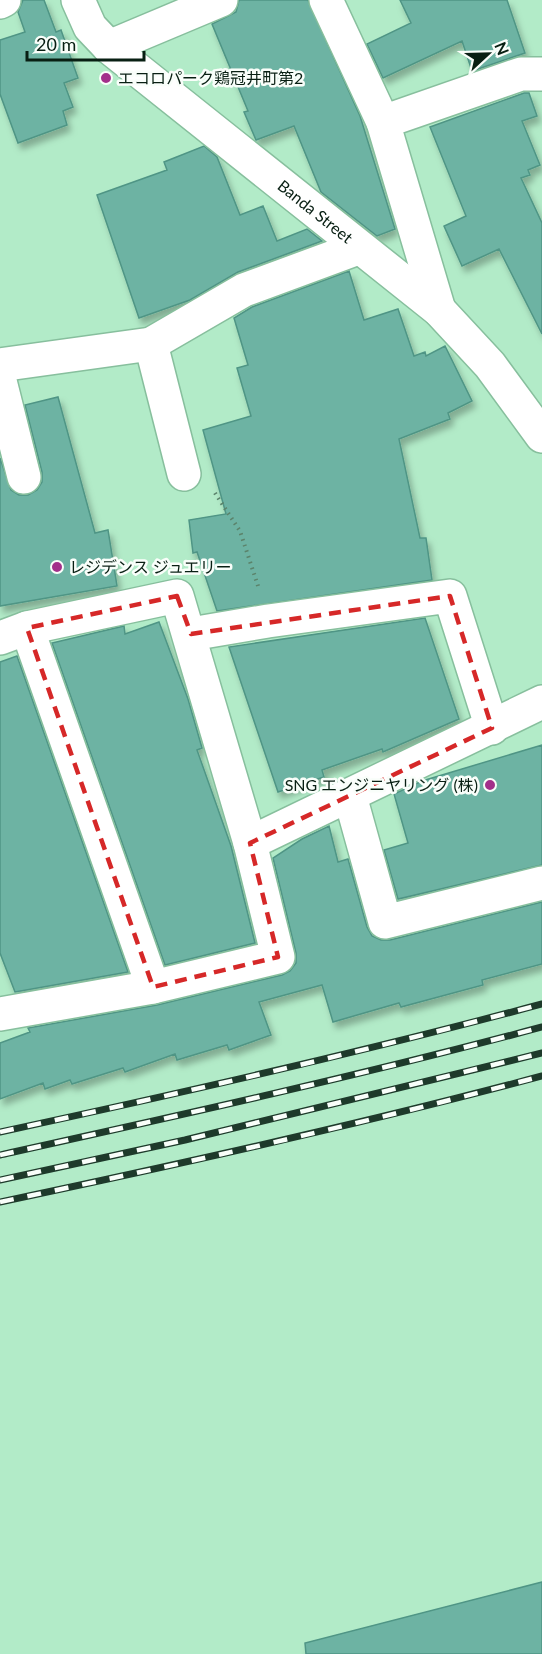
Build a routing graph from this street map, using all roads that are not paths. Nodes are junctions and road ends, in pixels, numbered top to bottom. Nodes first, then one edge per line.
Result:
1 (4, 0) edge
2 (78, 0) edge
3 (221, 0) edge
4 (326, 0) edge
5 (0, 2) edge
6 (109, 47) junction
7 (542, 74) edge
8 (383, 122) junction
9 (358, 248) junction
10 (439, 310) junction
11 (151, 344) junction
12 (0, 364) edge
13 (0, 381) edge
14 (542, 436) edge
15 (184, 474) road end
16 (24, 477) dead end
17 (14, 633) edge
18 (191, 634) junction
19 (542, 702) edge
20 (492, 728) junction
21 (350, 796) junction
22 (250, 843) junction
23 (542, 883) edge
24 (153, 987) junction
25 (0, 1014) edge

1 - 5 street
2 - 6 street, Banda Street
3 - 6 street
4 - 8 street
6 - 9 street, Banda Street
7 - 8 street
8 - 10 street
9 - 10 street, Banda Street
9 - 11 street
10 - 14 street, Banda Street
11 - 12 street
11 - 15 street
13 - 16 street
17 - 18 street
17 - 24 street
18 - 20 street
18 - 22 street
19 - 20 street
20 - 21 street
21 - 22 street
21 - 23 street
22 - 24 street
24 - 25 street

